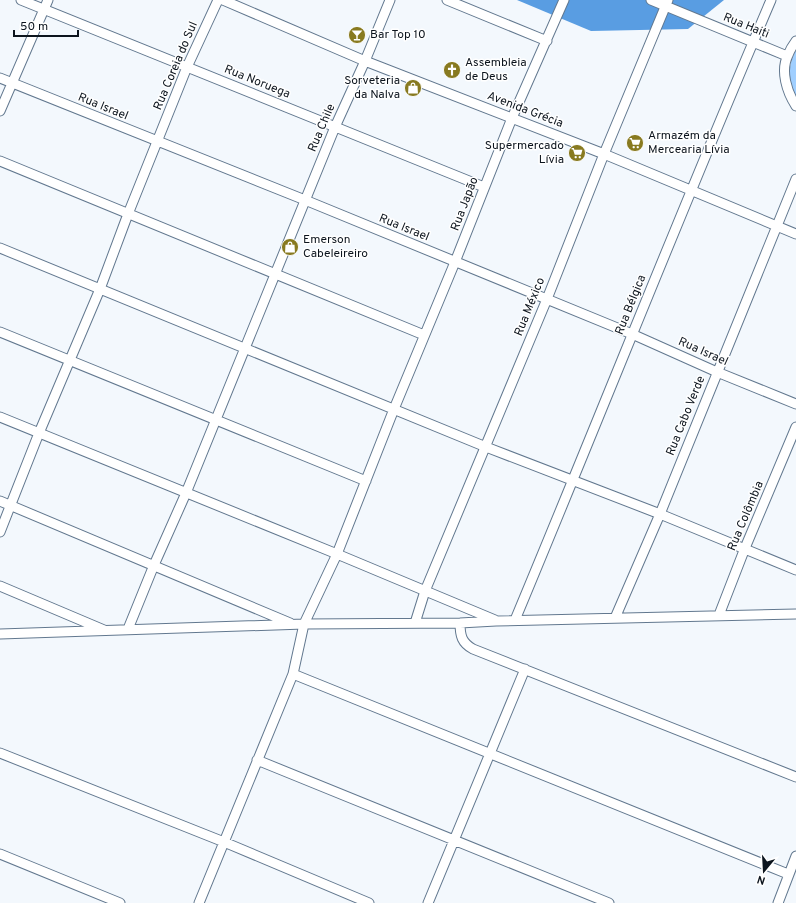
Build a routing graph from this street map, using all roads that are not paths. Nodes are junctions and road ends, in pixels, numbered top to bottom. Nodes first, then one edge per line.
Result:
1 (21, 0) edge
2 (48, 0) edge
3 (218, 0) edge
4 (222, 0) edge
5 (390, 0) edge
6 (446, 0) edge
7 (564, 0) edge
8 (651, 0) edge
9 (771, 0) edge
10 (667, 3) edge
11 (44, 9) junction
12 (547, 41) junction
13 (753, 41) junction
14 (796, 41) edge
15 (787, 56) junction
16 (365, 61) junction
17 (187, 67) junction
18 (0, 78) edge
19 (12, 83) junction
20 (796, 106) edge
21 (0, 111) edge
22 (512, 118) junction
23 (335, 127) junction
24 (158, 142) junction
25 (604, 154) junction
26 (0, 161) edge
27 (796, 179) edge
28 (484, 187) junction
29 (690, 191) junction
30 (305, 200) junction
31 (128, 214) junction
32 (777, 227) junction
33 (796, 234) edge
34 (0, 248) edge
35 (456, 262) junction
36 (275, 274) junction
37 (100, 289) junction
38 (547, 299) junction
39 (0, 332) edge
40 (632, 334) junction
41 (424, 335) junction
42 (244, 348) junction
43 (70, 360) junction
44 (717, 372) junction
45 (796, 404) edge
46 (394, 409) junction
47 (0, 417) edge
48 (216, 419) junction
49 (796, 427) edge
50 (39, 433) junction
51 (486, 446) junction
52 (366, 481) junction
53 (573, 481) junction
54 (186, 492) junction
55 (0, 501) edge
56 (11, 506) junction
57 (660, 514) junction
58 (0, 532) edge
59 (745, 548) junction
60 (337, 554) junction
61 (154, 565) junction
62 (796, 570) edge
63 (0, 586) edge
64 (425, 591) junction
65 (796, 614) edge
66 (719, 615) junction
67 (615, 618) junction
68 (496, 620) junction
69 (515, 620) junction
70 (415, 623) junction
71 (460, 623) junction
72 (304, 624) junction
73 (294, 625) junction
74 (128, 629) junction
75 (107, 631) junction
76 (0, 634) edge
77 (525, 669) junction
78 (293, 674) junction
79 (0, 753) edge
80 (489, 754) junction
81 (257, 760) junction
82 (796, 777) edge
83 (454, 839) junction
84 (224, 842) junction
85 (0, 854) edge
86 (796, 856) edge
87 (788, 874) junction
88 (120, 903) edge
89 (199, 903) edge
90 (369, 903) edge
91 (428, 903) edge
92 (609, 903) edge
93 (778, 903) edge

1 - 11 street, Rua Noruega
2 - 11 street
3 - 17 street, Rua Coreia do Sul
4 - 16 street, Avenida Grécia
5 - 16 street, Rua Chile
6 - 12 street
7 - 12 street, Rua Japão
8 - 10 street, Rua Haiti
9 - 13 street, Rua Bélgica
10 - 13 street, Rua Haiti
10 - 25 street, Rua México
11 - 17 street, Rua Noruega
11 - 19 street
12 - 22 street, Rua Japão
13 - 15 street, Rua Haiti
13 - 29 street, Rua Bélgica
14 - 15 street
15 - 20 street
16 - 22 street, Avenida Grécia
16 - 23 street, Rua Chile
17 - 23 street, Rua Noruega
17 - 24 street, Rua Coreia do Sul
18 - 19 street, Rua Israel
19 - 21 street
19 - 24 street, Rua Israel
22 - 25 street, Avenida Grécia
22 - 28 street, Rua Japão
23 - 28 street, Rua Noruega
23 - 30 street, Rua Chile
24 - 30 street, Rua Israel
24 - 31 street, Rua Coreia do Sul
25 - 29 street, Avenida Grécia
25 - 38 street, Rua México
26 - 31 street
27 - 32 street, Rua Cabo Verde
28 - 35 street, Rua Japão
29 - 32 street, Avenida Grécia
29 - 40 street, Rua Bélgica
30 - 35 street, Rua Israel
30 - 36 street, Rua Chile
31 - 36 street
31 - 37 street, Rua Coreia do Sul
32 - 33 street, Avenida Grécia
32 - 44 street, Rua Cabo Verde
34 - 37 street
35 - 38 street, Rua Israel
35 - 41 street, Rua Japão
36 - 41 street
36 - 42 street, Rua Chile
37 - 42 street
37 - 43 street, Rua Coreia do Sul
38 - 40 street, Rua Israel
38 - 51 street, Rua México
39 - 43 street
40 - 44 street, Rua Israel
40 - 53 street, Rua Bélgica
41 - 46 street, Rua Japão
42 - 46 street
42 - 48 street, Rua Chile
43 - 48 street
43 - 50 street, Rua Coreia do Sul
44 - 45 street, Rua Israel
44 - 57 street, Rua Cabo Verde
46 - 51 street
46 - 52 street, Rua Japão
47 - 50 street
48 - 52 street
48 - 54 street, Rua Chile
49 - 59 street, Rua Colômbia
50 - 54 street
50 - 56 street, Rua Coreia do Sul
51 - 53 street
51 - 64 street, Rua México
52 - 60 street, Rua Japão
53 - 57 street
53 - 69 street, Rua Bélgica
54 - 60 street
54 - 61 street, Rua Chile
55 - 56 street
56 - 58 street, Rua Coreia do Sul
56 - 61 street
57 - 59 street
57 - 67 street, Rua Cabo Verde
59 - 62 street
59 - 66 street, Rua Colômbia
60 - 64 street
60 - 72 street, Rua Japão
61 - 73 street
61 - 74 street, Rua Chile
63 - 75 street
64 - 68 street
64 - 70 street, Rua México
65 - 66 street
66 - 67 street
67 - 69 street
68 - 69 street
68 - 71 street
70 - 71 street
70 - 72 street
71 - 77 street
72 - 73 street
72 - 78 street, Rua Japão
73 - 74 street
74 - 75 street
75 - 76 street
77 - 80 street
77 - 82 street
78 - 80 street
78 - 81 street, Rua Japão
79 - 84 street
80 - 83 street
80 - 87 street
81 - 83 street
81 - 84 street, Rua Japão
83 - 91 street
83 - 92 street
84 - 89 street, Rua Japão
84 - 90 street
85 - 88 street
86 - 87 street
87 - 93 street

